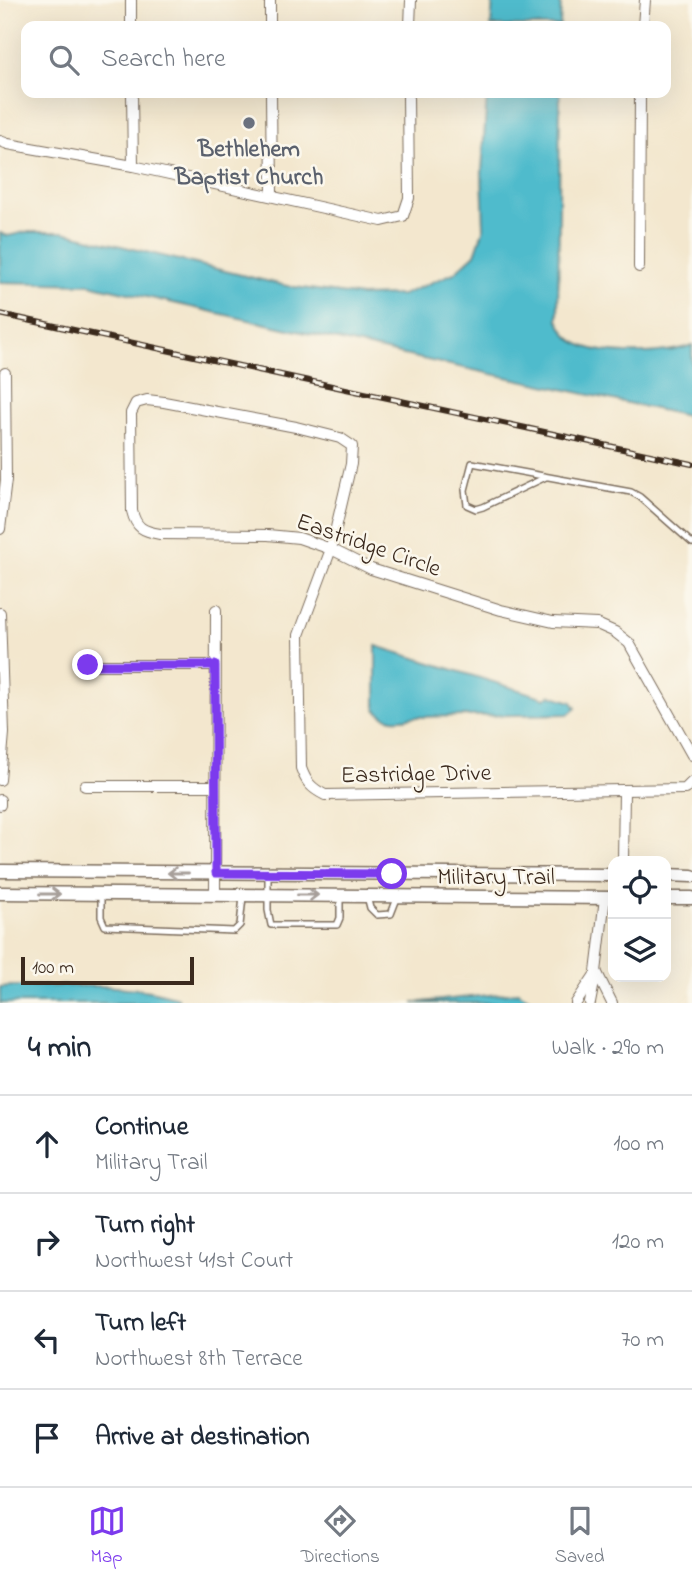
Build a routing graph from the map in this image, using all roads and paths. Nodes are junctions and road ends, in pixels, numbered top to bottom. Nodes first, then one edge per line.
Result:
1 (131, 0) edge
2 (270, 0) edge
3 (411, 0) edge
4 (645, 0) edge
5 (131, 21) edge
6 (270, 21) edge
7 (410, 21) edge
8 (643, 21) edge
9 (132, 98) edge
10 (271, 98) edge
11 (408, 98) edge
12 (640, 98) edge
13 (0, 141) edge
14 (133, 166) junction
15 (272, 196) junction
16 (639, 267) dead end
17 (5, 373) dead end
18 (3, 413) edge
19 (352, 446) joint
20 (546, 477) junction
21 (0, 529) edge
22 (692, 543) edge
23 (331, 549) junction
24 (216, 610) dead end
25 (0, 613) edge
26 (1, 661) edge
27 (88, 665) dead end
28 (215, 665) junction
29 (692, 755) edge
30 (0, 780) edge
31 (692, 782) edge
32 (85, 786) dead end
33 (215, 786) junction
34 (624, 791) junction
35 (623, 856) edge
36 (0, 871) edge
37 (216, 873) junction
38 (268, 873) junction
39 (608, 875) edge
40 (671, 875) edge
41 (692, 876) edge
42 (0, 893) edge
43 (101, 894) junction
44 (215, 895) junction
45 (243, 895) junction
46 (268, 895) junction
47 (340, 896) junction
48 (367, 896) junction
49 (398, 896) junction
50 (608, 898) edge
51 (671, 898) edge
52 (692, 898) edge
53 (608, 904) edge
54 (596, 972) junction
55 (576, 1003) edge
56 (590, 1003) edge
57 (612, 1003) edge

1 - 5 street
2 - 6 street
3 - 7 street
4 - 8 street
9 - 14 street
10 - 15 street
11 - 15 street
12 - 16 street
13 - 14 street
14 - 15 street
17 - 18 street
18 - 21 street
19 - 23 street, Eastridge Drive
19 - 23 street, Eastridge Circle
20 - 20 lane
20 - 22 lane
23 - 29 street, Eastridge Circle
23 - 34 street, Eastridge Drive
24 - 28 street
25 - 26 street
26 - 30 street
27 - 28 street
28 - 33 street
31 - 34 street
32 - 33 street
33 - 37 street
34 - 35 street
37 -> 36 street, Military Trail
37 - 38 street, Military Trail
37 - 44 street
38 - 39 street, Military Trail
38 - 46 lane
40 - 41 street
42 -> 43 street, Military Trail
43 - 44 street, Military Trail
43 - 45 lane
44 - 45 street, Military Trail
45 - 46 street, Military Trail
46 -> 47 street, Military Trail
46 - 47 lane
47 - 48 street, Military Trail
48 - 49 street, Military Trail
48 - 49 lane
49 - 50 street, Military Trail
51 - 52 street
53 - 54 street
54 - 55 street
54 - 56 street
54 - 57 street

